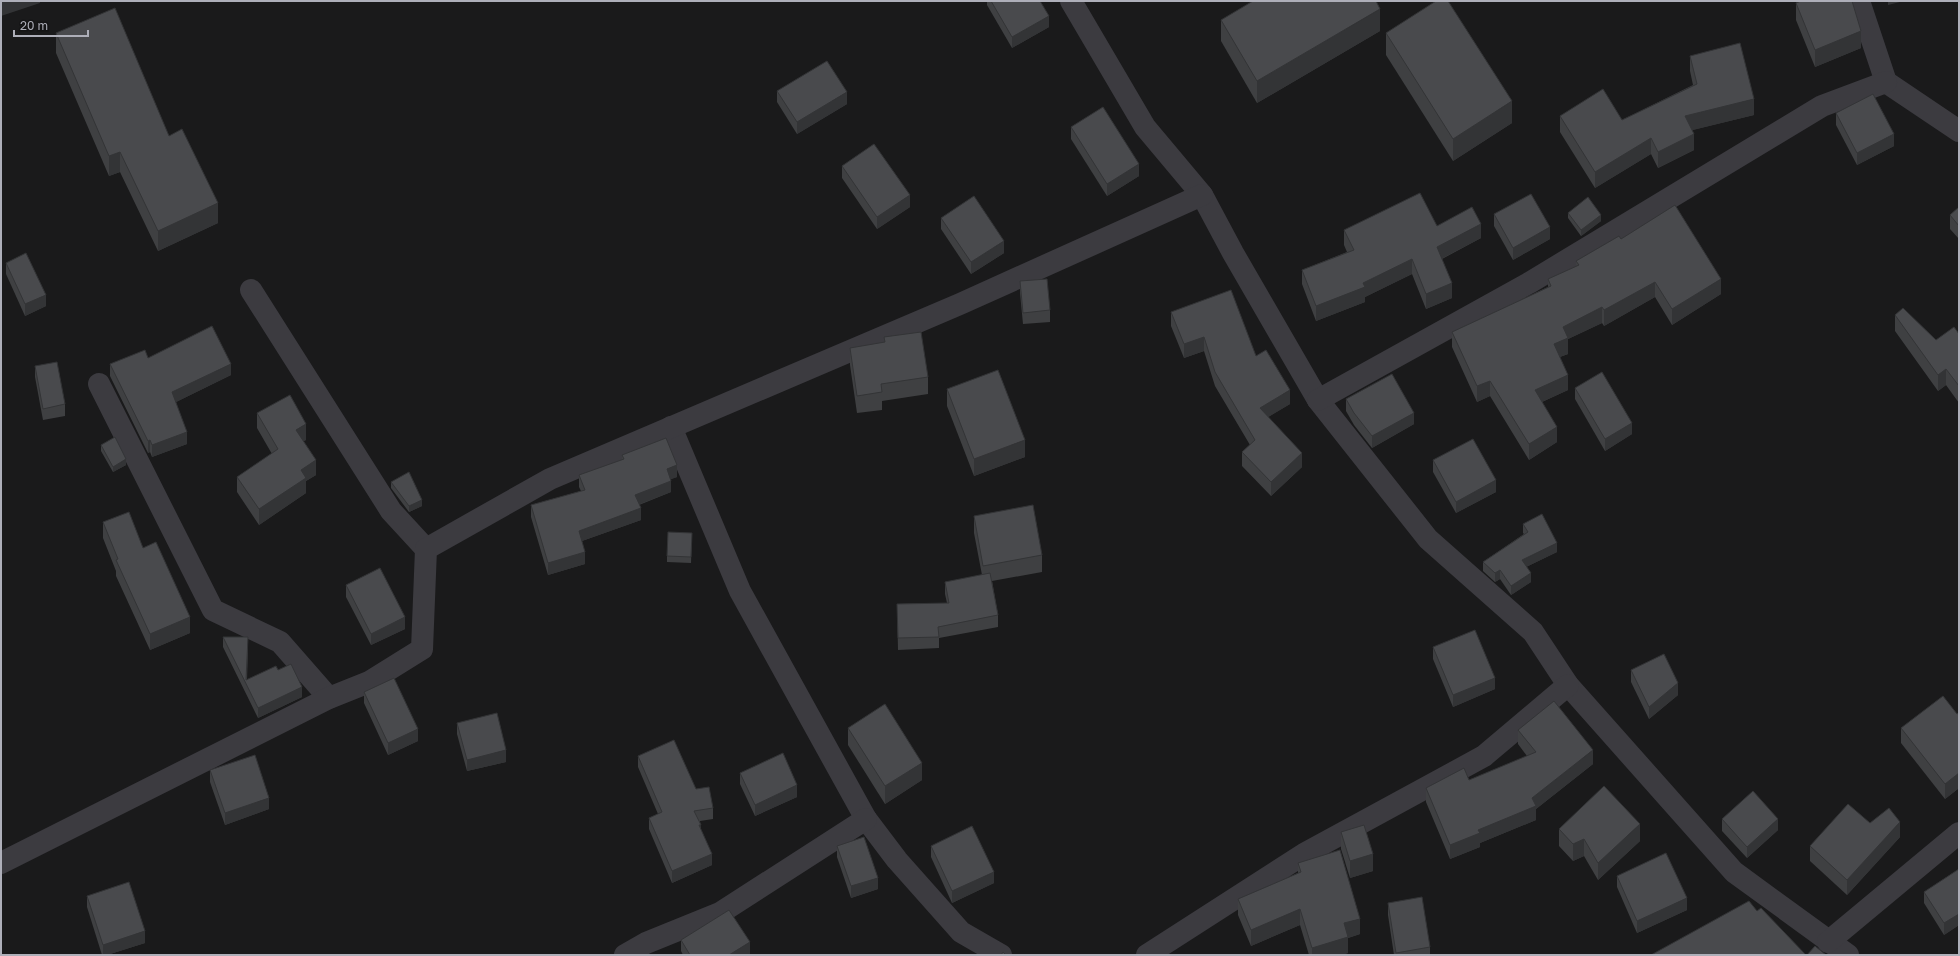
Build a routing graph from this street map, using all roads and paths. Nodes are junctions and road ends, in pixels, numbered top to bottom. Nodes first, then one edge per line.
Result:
1 (1071, 1) edge
2 (1859, 1) edge
3 (1886, 82) junction
4 (1959, 131) edge
5 (1202, 195) junction
6 (251, 290) dead end
7 (99, 384) dead end
8 (1318, 400) junction
9 (671, 427) junction
10 (426, 549) junction
11 (1568, 685) junction
12 (329, 698) junction
13 (866, 819) junction
14 (1959, 833) edge
15 (1, 862) edge
16 (1828, 942) junction
17 (625, 955) edge
18 (1002, 955) edge
19 (1147, 955) edge
20 (1848, 955) edge

1 - 5 street
2 - 3 street
3 - 4 street
3 - 8 street
5 - 8 street
5 - 9 street
6 - 10 street
7 - 12 street
8 - 11 street
9 - 10 street
9 - 13 street
10 - 12 street
11 - 16 street
11 - 19 street
12 - 15 street
13 - 17 street
13 - 18 street
14 - 16 street
16 - 20 street

